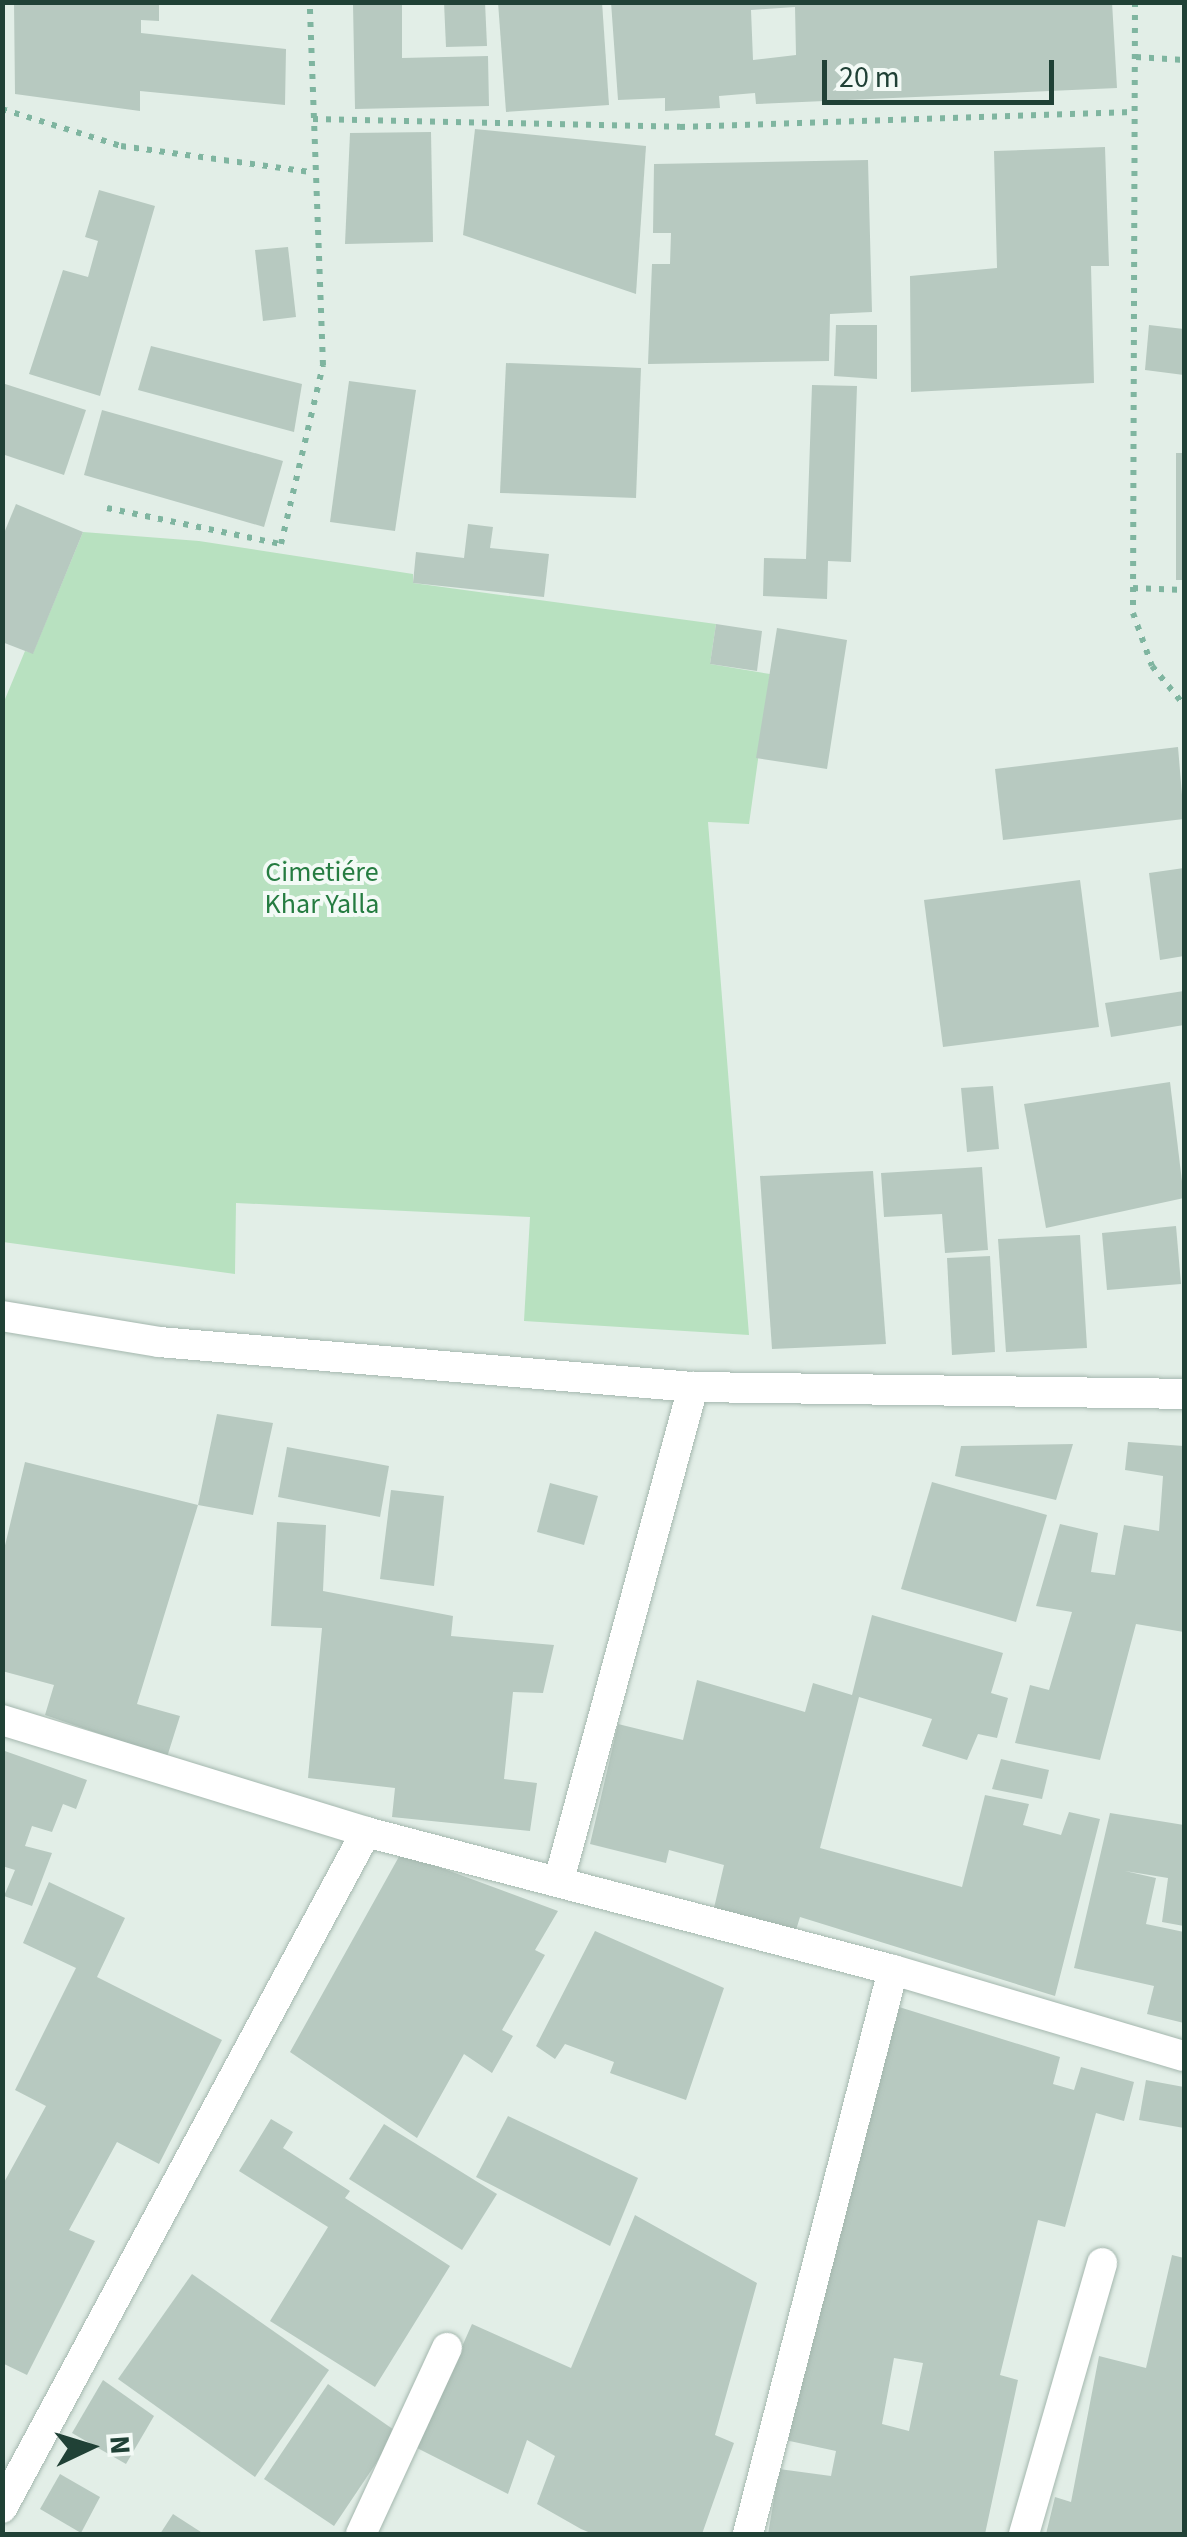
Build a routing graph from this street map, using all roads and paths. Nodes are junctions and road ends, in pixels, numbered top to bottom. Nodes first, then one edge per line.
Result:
1 (310, 2) edge
2 (1135, 2) edge
3 (1136, 56) junction
4 (1184, 60) edge
5 (2, 110) edge
6 (1133, 112) junction
7 (313, 119) junction
8 (312, 172) junction
9 (107, 508) dead end
10 (1133, 588) junction
11 (1184, 590) edge
12 (1184, 705) edge
13 (2, 1316) edge
14 (693, 1386) junction
15 (1184, 1394) edge
16 (2, 1720) edge
17 (366, 1832) junction
18 (559, 1880) junction
19 (893, 1970) junction
20 (1184, 2056) edge
21 (1102, 2263) dead end
22 (447, 2348) dead end
23 (2, 2508) edge
24 (361, 2534) edge
25 (748, 2534) edge
26 (1024, 2534) edge

1 - 7 path
2 - 3 path
3 - 4 path
3 - 6 path
5 - 8 path
6 - 7 path
6 - 10 path
7 - 8 path
8 - 9 path
10 - 11 path
10 - 12 path
13 - 14 street
14 - 15 street
14 - 18 street
16 - 17 street
17 - 18 street
17 - 23 street
18 - 19 street
19 - 20 street
19 - 25 street
21 - 26 street
22 - 24 street

